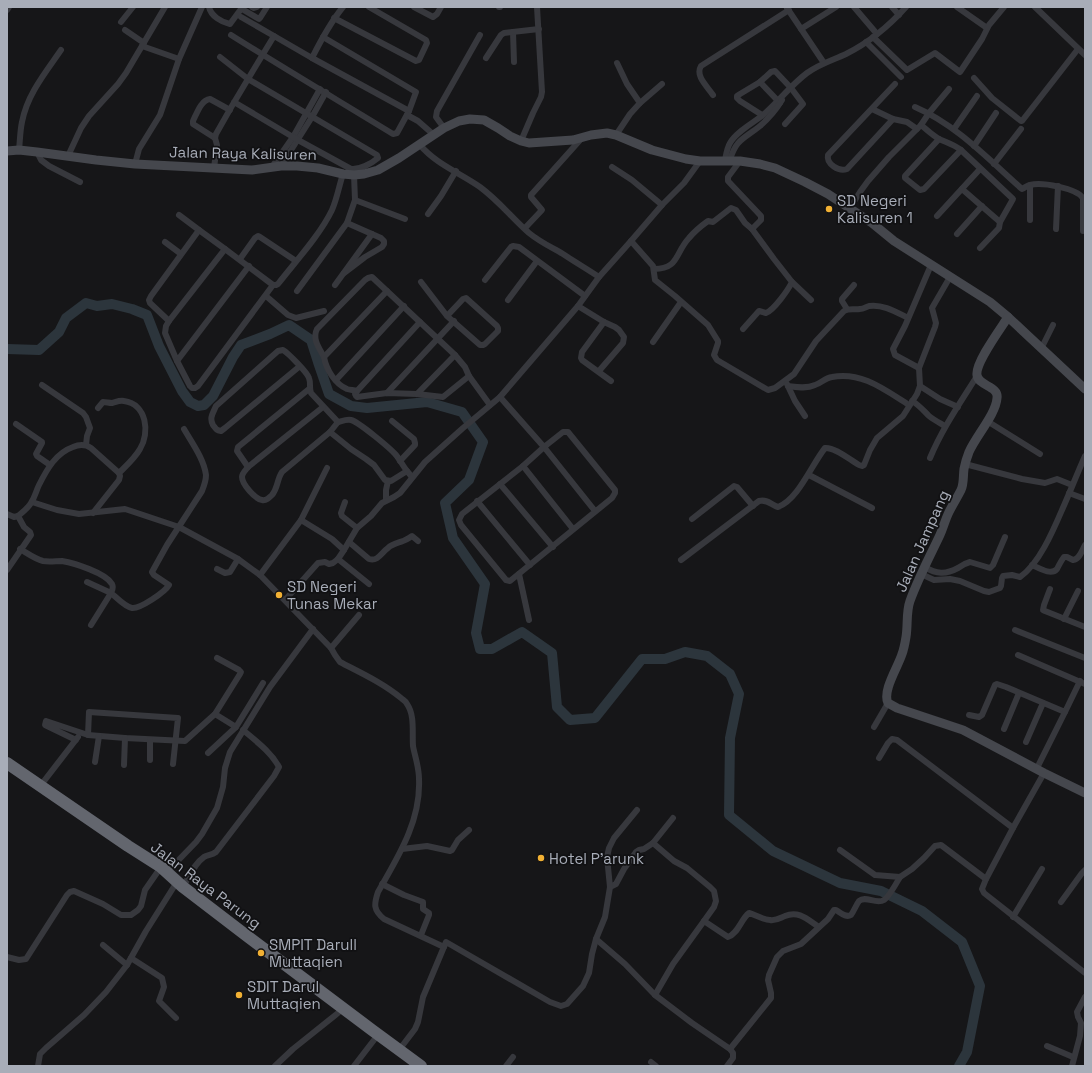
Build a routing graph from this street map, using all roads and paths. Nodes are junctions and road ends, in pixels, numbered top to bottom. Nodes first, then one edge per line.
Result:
1 (9, 7) edge
2 (133, 7) edge
3 (165, 7) edge
4 (202, 7) edge
5 (209, 7) edge
6 (252, 7) edge
7 (257, 7) edge
8 (266, 7) edge
9 (343, 7) edge
10 (369, 7) edge
11 (414, 7) edge
12 (441, 7) edge
13 (537, 7) edge
14 (836, 7) edge
15 (854, 7) edge
16 (892, 7) edge
17 (905, 7) edge
18 (957, 7) edge
19 (1004, 7) edge
20 (1035, 7) edge
21 (788, 9) edge
22 (7, 10) edge
23 (899, 14) junction
24 (241, 17) dead end
25 (334, 18) junction
26 (122, 22) dead end
27 (987, 28) junction
28 (801, 29) junction
29 (125, 30) dead end
30 (538, 30) junction
31 (513, 32) junction
32 (231, 35) dead end
33 (480, 35) dead end
34 (274, 36) junction
35 (875, 36) junction
36 (323, 37) junction
37 (866, 42) junction
38 (143, 44) junction
39 (1078, 49) junction
40 (61, 50) dead end
41 (262, 55) junction
42 (1085, 55) edge
43 (220, 57) dead end
44 (312, 58) junction
45 (486, 58) dead end
46 (178, 60) junction
47 (514, 62) dead end
48 (617, 63) dead end
49 (824, 63) junction
50 (901, 77) dead end
51 (974, 78) dead end
52 (248, 79) junction
53 (760, 82) junction
54 (662, 84) dead end
55 (895, 84) dead end
56 (791, 88) junction
57 (948, 89) dead end
58 (323, 91) junction
59 (713, 94) dead end
60 (977, 96) dead end
61 (234, 102) junction
62 (779, 102) junction
63 (640, 103) junction
64 (915, 107) dead end
65 (872, 109) junction
66 (230, 110) junction
67 (408, 113) junction
68 (929, 113) junction
69 (996, 113) dead end
70 (310, 115) junction
71 (762, 115) junction
72 (893, 119) junction
73 (785, 124) dead end
74 (919, 127) junction
75 (444, 128) junction
76 (954, 129) junction
77 (1021, 129) dead end
78 (434, 135) junction
79 (616, 135) junction
80 (215, 138) junction
81 (581, 138) junction
82 (296, 139) junction
83 (939, 139) junction
84 (521, 141) junction
85 (420, 145) junction
86 (974, 146) junction
87 (19, 150) junction
88 (962, 150) junction
89 (7, 151) edge
90 (37, 152) junction
91 (68, 156) junction
92 (727, 160) junction
93 (700, 161) junction
94 (740, 161) junction
95 (135, 164) junction
96 (994, 164) junction
97 (277, 167) junction
98 (612, 167) dead end
99 (214, 168) junction
100 (980, 169) junction
101 (456, 171) junction
102 (343, 174) junction
103 (354, 175) junction
104 (80, 182) dead end
105 (1030, 185) junction
106 (1058, 186) junction
107 (962, 189) junction
108 (1022, 189) junction
109 (1013, 199) junction
110 (355, 200) junction
111 (662, 204) junction
112 (982, 206) junction
113 (850, 208) junction
114 (428, 214) dead end
115 (179, 215) dead end
116 (937, 216) dead end
117 (405, 219) dead end
118 (1030, 220) dead end
119 (1000, 222) junction
120 (346, 223) junction
121 (525, 228) junction
122 (752, 229) junction
123 (1056, 229) dead end
124 (199, 230) junction
125 (1083, 231) dead end
126 (372, 234) junction
127 (957, 234) dead end
128 (630, 241) junction
129 (165, 242) dead end
130 (980, 248) dead end
131 (225, 249) junction
132 (181, 254) junction
133 (240, 259) junction
134 (296, 261) junction
135 (537, 262) junction
136 (931, 265) junction
137 (249, 266) junction
138 (654, 269) junction
139 (344, 273) junction
140 (599, 277) junction
141 (950, 277) junction
142 (485, 280) dead end
143 (421, 282) dead end
144 (792, 282) junction
145 (335, 284) dead end
146 (274, 285) junction
147 (854, 285) dead end
148 (387, 290) junction
149 (297, 291) dead end
150 (266, 296) junction
151 (585, 296) junction
152 (508, 300) dead end
153 (811, 300) dead end
154 (681, 302) junction
155 (404, 306) junction
156 (578, 306) junction
157 (847, 309) junction
158 (324, 311) dead end
159 (447, 316) junction
160 (1008, 317) junction
161 (908, 318) junction
162 (169, 321) junction
163 (454, 321) junction
164 (420, 322) junction
165 (604, 322) junction
166 (1053, 325) dead end
167 (743, 329) dead end
168 (438, 338) junction
169 (653, 342) dead end
170 (1041, 348) junction
171 (455, 355) junction
172 (324, 357) junction
173 (177, 361) junction
174 (300, 366) junction
175 (919, 368) junction
176 (599, 371) junction
177 (469, 376) junction
178 (977, 376) junction
179 (336, 380) junction
180 (611, 380) dead end
181 (787, 383) junction
182 (42, 385) dead end
183 (920, 386) junction
184 (309, 389) junction
185 (1085, 390) edge
186 (357, 391) junction
187 (387, 393) junction
188 (417, 394) junction
189 (500, 396) junction
190 (910, 403) junction
191 (490, 405) junction
192 (323, 407) junction
193 (958, 407) junction
194 (98, 408) dead end
195 (805, 416) dead end
196 (392, 421) dead end
197 (987, 421) junction
198 (338, 422) junction
199 (16, 424) dead end
200 (946, 426) junction
201 (184, 429) dead end
202 (330, 432) junction
203 (86, 445) junction
204 (544, 447) junction
205 (1040, 454) dead end
206 (1085, 456) edge
207 (930, 458) dead end
208 (400, 462) junction
209 (965, 464) junction
210 (50, 465) junction
211 (523, 466) junction
212 (248, 467) junction
213 (327, 468) dead end
214 (407, 472) junction
215 (119, 473) junction
216 (808, 475) junction
217 (412, 477) junction
218 (388, 481) junction
219 (500, 484) junction
220 (1072, 485) junction
221 (1069, 493) junction
222 (1085, 499) edge
223 (386, 500) junction
224 (477, 501) junction
225 (32, 502) junction
226 (345, 502) dead end
227 (753, 506) junction
228 (872, 508) dead end
229 (595, 511) junction
230 (93, 513) junction
231 (7, 514) edge
232 (18, 516) junction
233 (692, 519) dead end
234 (300, 520) junction
235 (179, 527) junction
236 (357, 528) junction
237 (573, 529) junction
238 (1005, 537) dead end
239 (418, 541) dead end
240 (348, 542) junction
241 (1085, 545) edge
242 (553, 547) junction
243 (20, 549) junction
244 (344, 550) junction
245 (238, 559) junction
246 (338, 559) junction
247 (681, 560) dead end
248 (530, 565) junction
249 (1032, 565) junction
250 (7, 570) edge
251 (217, 570) dead end
252 (923, 571) junction
253 (260, 574) junction
254 (519, 574) junction
255 (87, 582) dead end
256 (369, 584) dead end
257 (1050, 589) dead end
258 (1078, 590) dead end
259 (111, 593) junction
260 (285, 600) junction
261 (359, 614) dead end
262 (1064, 619) junction
263 (528, 620) dead end
264 (91, 625) dead end
265 (1085, 627) edge
266 (313, 630) junction
267 (1016, 630) dead end
268 (331, 648) junction
269 (1018, 655) dead end
270 (217, 658) dead end
271 (1085, 658) edge
272 (263, 682) dead end
273 (1082, 682) edge
274 (1019, 693) junction
275 (888, 703) junction
276 (1043, 703) junction
277 (1065, 712) junction
278 (215, 714) junction
279 (970, 715) dead end
280 (236, 726) junction
281 (874, 727) dead end
282 (1004, 729) dead end
283 (243, 730) junction
284 (81, 733) junction
285 (88, 735) junction
286 (99, 736) junction
287 (126, 738) junction
288 (76, 740) junction
289 (150, 740) junction
290 (176, 740) junction
291 (1026, 742) dead end
292 (208, 753) dead end
293 (879, 758) dead end
294 (150, 760) dead end
295 (95, 762) dead end
296 (7, 763) edge
297 (173, 764) dead end
298 (124, 765) dead end
299 (7, 767) edge
300 (1040, 772) junction
301 (41, 785) junction
302 (1085, 793) edge
303 (637, 810) dead end
304 (673, 818) dead end
305 (1013, 828) junction
306 (469, 830) dead end
307 (653, 843) junction
308 (402, 849) junction
309 (840, 850) dead end
310 (1042, 868) dead end
311 (163, 870) junction
312 (1085, 870) edge
313 (899, 879) junction
314 (986, 879) junction
315 (382, 884) junction
316 (179, 886) junction
317 (610, 887) junction
318 (1061, 902) dead end
319 (1013, 917) junction
320 (704, 921) junction
321 (819, 927) junction
322 (421, 935) junction
323 (596, 939) junction
324 (103, 945) dead end
325 (444, 947) junction
326 (7, 957) edge
327 (131, 958) junction
328 (127, 965) junction
329 (1085, 973) edge
330 (655, 995) junction
331 (1085, 997) edge
332 (334, 1007) junction
333 (1079, 1008) junction
334 (1085, 1013) edge
335 (176, 1018) dead end
336 (374, 1040) junction
337 (1047, 1046) dead end
338 (730, 1049) junction
339 (399, 1050) junction
340 (513, 1057) dead end
341 (1073, 1057) junction
342 (38, 1066) edge
343 (275, 1066) edge
344 (354, 1066) edge
345 (410, 1066) edge
346 (421, 1066) edge
347 (506, 1066) edge
348 (727, 1066) edge
349 (1072, 1066) edge

1 - 22 street
2 - 26 street
3 - 38 street
4 - 46 street
5 - 8 street
6 - 7 street
9 - 25 street
10 - 25 street
11 - 12 street
13 - 30 street
14 - 28 street
15 - 35 street
16 - 23 street
17 - 23 street
18 - 27 street
19 - 27 street
20 - 39 street
21 - 28 street
21 - 59 street
23 - 35 street
24 - 34 street
25 - 36 street
27 - 35 street
28 - 49 street
29 - 38 street
30 - 31 street
30 - 84 street
31 - 45 street
31 - 47 street
32 - 41 street
33 - 75 street
34 - 41 street
34 - 44 street
35 - 37 street
36 - 44 street
36 - 67 street
37 - 49 street
37 - 50 street
38 - 46 street
38 - 91 street
39 - 42 street
39 - 51 street
40 - 87 street
41 - 52 street
41 - 58 street
43 - 52 street
44 - 67 street
46 - 95 street
48 - 63 street
49 - 56 street
52 - 61 street
52 - 70 street
53 - 56 street
53 - 62 street
53 - 71 street
54 - 63 street
55 - 65 street
56 - 62 street
56 - 73 street
57 - 68 street
58 - 67 street
58 - 70 street
60 - 76 street
61 - 66 street
61 - 82 street
62 - 71 street
62 - 92 street
63 - 79 street
64 - 68 street
65 - 72 street
65 - 72 street
66 - 80 street
66 - 80 street
67 - 78 street
68 - 74 street
68 - 76 street
69 - 86 street
70 - 82 street
70 - 82 street
71 - 92 street
72 - 74 street
74 - 83 street
74 - 113 street
75 - 78 main road, Jalan Raya Kalisuren
75 - 84 main road, Jalan Raya Kalisuren
76 - 86 street
77 - 96 street
78 - 85 main road, Jalan Raya Kalisuren
79 - 81 main road, Jalan Raya Kalisuren
79 - 93 main road, Jalan Raya Kalisuren
80 - 99 street
81 - 84 main road, Jalan Raya Kalisuren
81 - 121 street
82 - 97 street
83 - 88 street
83 - 88 street
85 - 101 street
85 - 103 main road, Jalan Raya Kalisuren
86 - 96 street
87 - 89 main road, Jalan Raya Kalisuren
87 - 90 main road, Jalan Raya Kalisuren
88 - 100 street
90 - 91 main road, Jalan Raya Kalisuren
90 - 104 street
91 - 95 main road, Jalan Raya Kalisuren
92 - 93 main road, Jalan Raya Kalisuren
92 - 94 main road, Jalan Raya Kalisuren
93 - 111 street
94 - 113 main road, Jalan Raya Kalisuren
94 - 122 street
95 - 99 main road, Jalan Raya Kalisuren
96 - 108 street
97 - 99 main road, Jalan Raya Kalisuren
97 - 102 main road, Jalan Raya Kalisuren
98 - 111 street
100 - 107 street
100 - 109 street
101 - 114 street
101 - 121 street
102 - 103 main road, Jalan Raya Kalisuren
102 - 134 street
103 - 110 street
105 - 106 street
105 - 108 street
105 - 118 street
106 - 123 street
106 - 125 street
107 - 112 street
107 - 116 street
108 - 109 street
109 - 119 street
110 - 117 street
110 - 120 street
111 - 128 street
112 - 119 street
112 - 127 street
113 - 136 main road, Jalan Raya Kalisuren
115 - 124 street
119 - 130 street
120 - 126 street
120 - 149 street
121 - 140 street
122 - 138 street
122 - 144 street
124 - 131 street
124 - 132 street
126 - 139 street
126 - 139 street
128 - 138 street
128 - 140 street
129 - 132 street
131 - 133 street
131 - 162 street
132 - 162 street
133 - 134 street
133 - 137 street
134 - 146 street
135 - 142 street
135 - 151 street
135 - 152 street
136 - 141 main road, Jalan Raya Kalisuren
136 - 161 street
137 - 146 street
137 - 173 street
138 - 154 street
139 - 145 street
140 - 151 street
141 - 160 main road, Jalan Raya Kalisuren
141 - 175 street
143 - 159 street
144 - 153 street
144 - 167 street
146 - 150 street
147 - 157 street
148 - 155 street
148 - 172 street
148 - 172 street
150 - 158 street
150 - 173 street
151 - 156 street
154 - 169 street
154 - 181 street
155 - 164 street
155 - 179 street
156 - 165 street
156 - 189 street
157 - 161 street
157 - 181 street
159 - 163 street
159 - 163 street
160 - 170 main road, Jalan Raya Kalisuren
160 - 178 main road
161 - 175 street
162 - 173 street
163 - 168 street
164 - 168 street
164 - 186 street
165 - 176 street
165 - 176 street
166 - 170 street
168 - 171 street
168 - 187 street
170 - 185 main road, Jalan Raya Kalisuren
171 - 177 street
171 - 188 street
172 - 179 street
174 - 174 street
174 - 184 street
175 - 183 street
176 - 180 street
177 - 188 street
177 - 191 street
178 - 193 street
178 - 197 main road, Jalan Jampang
179 - 186 street
181 - 190 street
181 - 195 street
182 - 203 street
183 - 190 street
183 - 193 street
184 - 192 street
184 - 212 street
186 - 187 street
187 - 188 street
189 - 191 street
189 - 204 street
190 - 200 street
190 - 216 street
191 - 217 street
192 - 198 street
192 - 212 street
193 - 200 street
194 - 215 street
196 - 208 street
197 - 205 street
197 - 209 main road, Jalan Jampang
198 - 202 street
198 - 208 street
199 - 210 street
200 - 207 street
201 - 235 street
202 - 212 street
202 - 218 street
203 - 210 street
203 - 215 street
204 - 211 street
204 - 229 street
204 - 229 street
206 - 220 street
208 - 214 street
209 - 220 street
209 - 252 main road, Jalan Jampang
210 - 225 street
211 - 219 street
211 - 237 street
213 - 234 street
214 - 217 street
214 - 218 street
215 - 230 street
216 - 227 street
216 - 228 street
217 - 223 street
218 - 223 street
219 - 224 street
219 - 242 street
220 - 221 street
221 - 222 street
221 - 249 street
223 - 236 street
224 - 248 street
224 - 254 street
225 - 230 street
225 - 232 street
226 - 236 street
227 - 233 street
227 - 247 street
229 - 237 street
230 - 235 street
231 - 232 street
232 - 243 street
234 - 244 street
234 - 253 street
235 - 245 street
235 - 259 street
236 - 240 street
237 - 242 street
238 - 252 street
239 - 240 street
240 - 244 street
241 - 249 street
242 - 248 street
243 - 250 street
243 - 259 street
244 - 246 street
245 - 251 street
245 - 253 street
246 - 256 street
246 - 260 street
248 - 254 street
249 - 252 street
252 - 275 main road, Jalan Jampang
253 - 260 street
254 - 263 street
255 - 259 street
257 - 262 street
258 - 262 street
259 - 264 street
260 - 266 street
261 - 268 street
262 - 265 street
266 - 268 street
266 - 283 street
267 - 271 street
268 - 308 street
269 - 273 street
270 - 278 street
272 - 280 street
273 - 277 street
274 - 276 street
274 - 279 street
274 - 282 street
275 - 281 street
275 - 300 main road
276 - 277 street
276 - 291 street
277 - 300 street
278 - 280 street
278 - 290 street
280 - 292 street
283 - 311 street
283 - 316 street
284 - 285 street
284 - 288 street
284 - 288 street
285 - 286 street
285 - 290 street
286 - 287 street
286 - 295 street
287 - 289 street
287 - 298 street
288 - 301 street
289 - 290 street
289 - 294 street
290 - 297 street
293 - 305 street
296 - 301 highway, Jalan Raya Parung
299 - 311 highway, Jalan Raya Parung
300 - 302 main road
300 - 305 street
301 - 311 highway, Jalan Raya Parung
303 - 317 street
304 - 307 street
305 - 314 street
306 - 308 street
307 - 317 street
307 - 320 street
308 - 315 street
309 - 313 street
310 - 319 street
311 - 316 highway, Jalan Raya Parung
311 - 326 street
312 - 318 street
313 - 314 street
313 - 321 street
314 - 319 street
315 - 322 street
315 - 322 street
316 - 327 street
316 - 332 highway, Jalan Raya Parung
317 - 323 street
319 - 329 street
320 - 321 street
320 - 330 street
321 - 338 street
322 - 325 street
323 - 325 street
323 - 330 street
324 - 328 street
325 - 339 street
327 - 328 street
327 - 335 street
328 - 342 street
330 - 338 street
331 - 333 street
332 - 336 highway, Jalan Raya Parung
332 - 339 highway, Jalan Raya Parung
332 - 343 street
333 - 334 street
333 - 341 street
336 - 344 street
336 - 345 highway, Jalan Raya Parung
337 - 341 street
338 - 348 street
339 - 346 highway, Jalan Raya Parung
340 - 347 street
341 - 349 street

